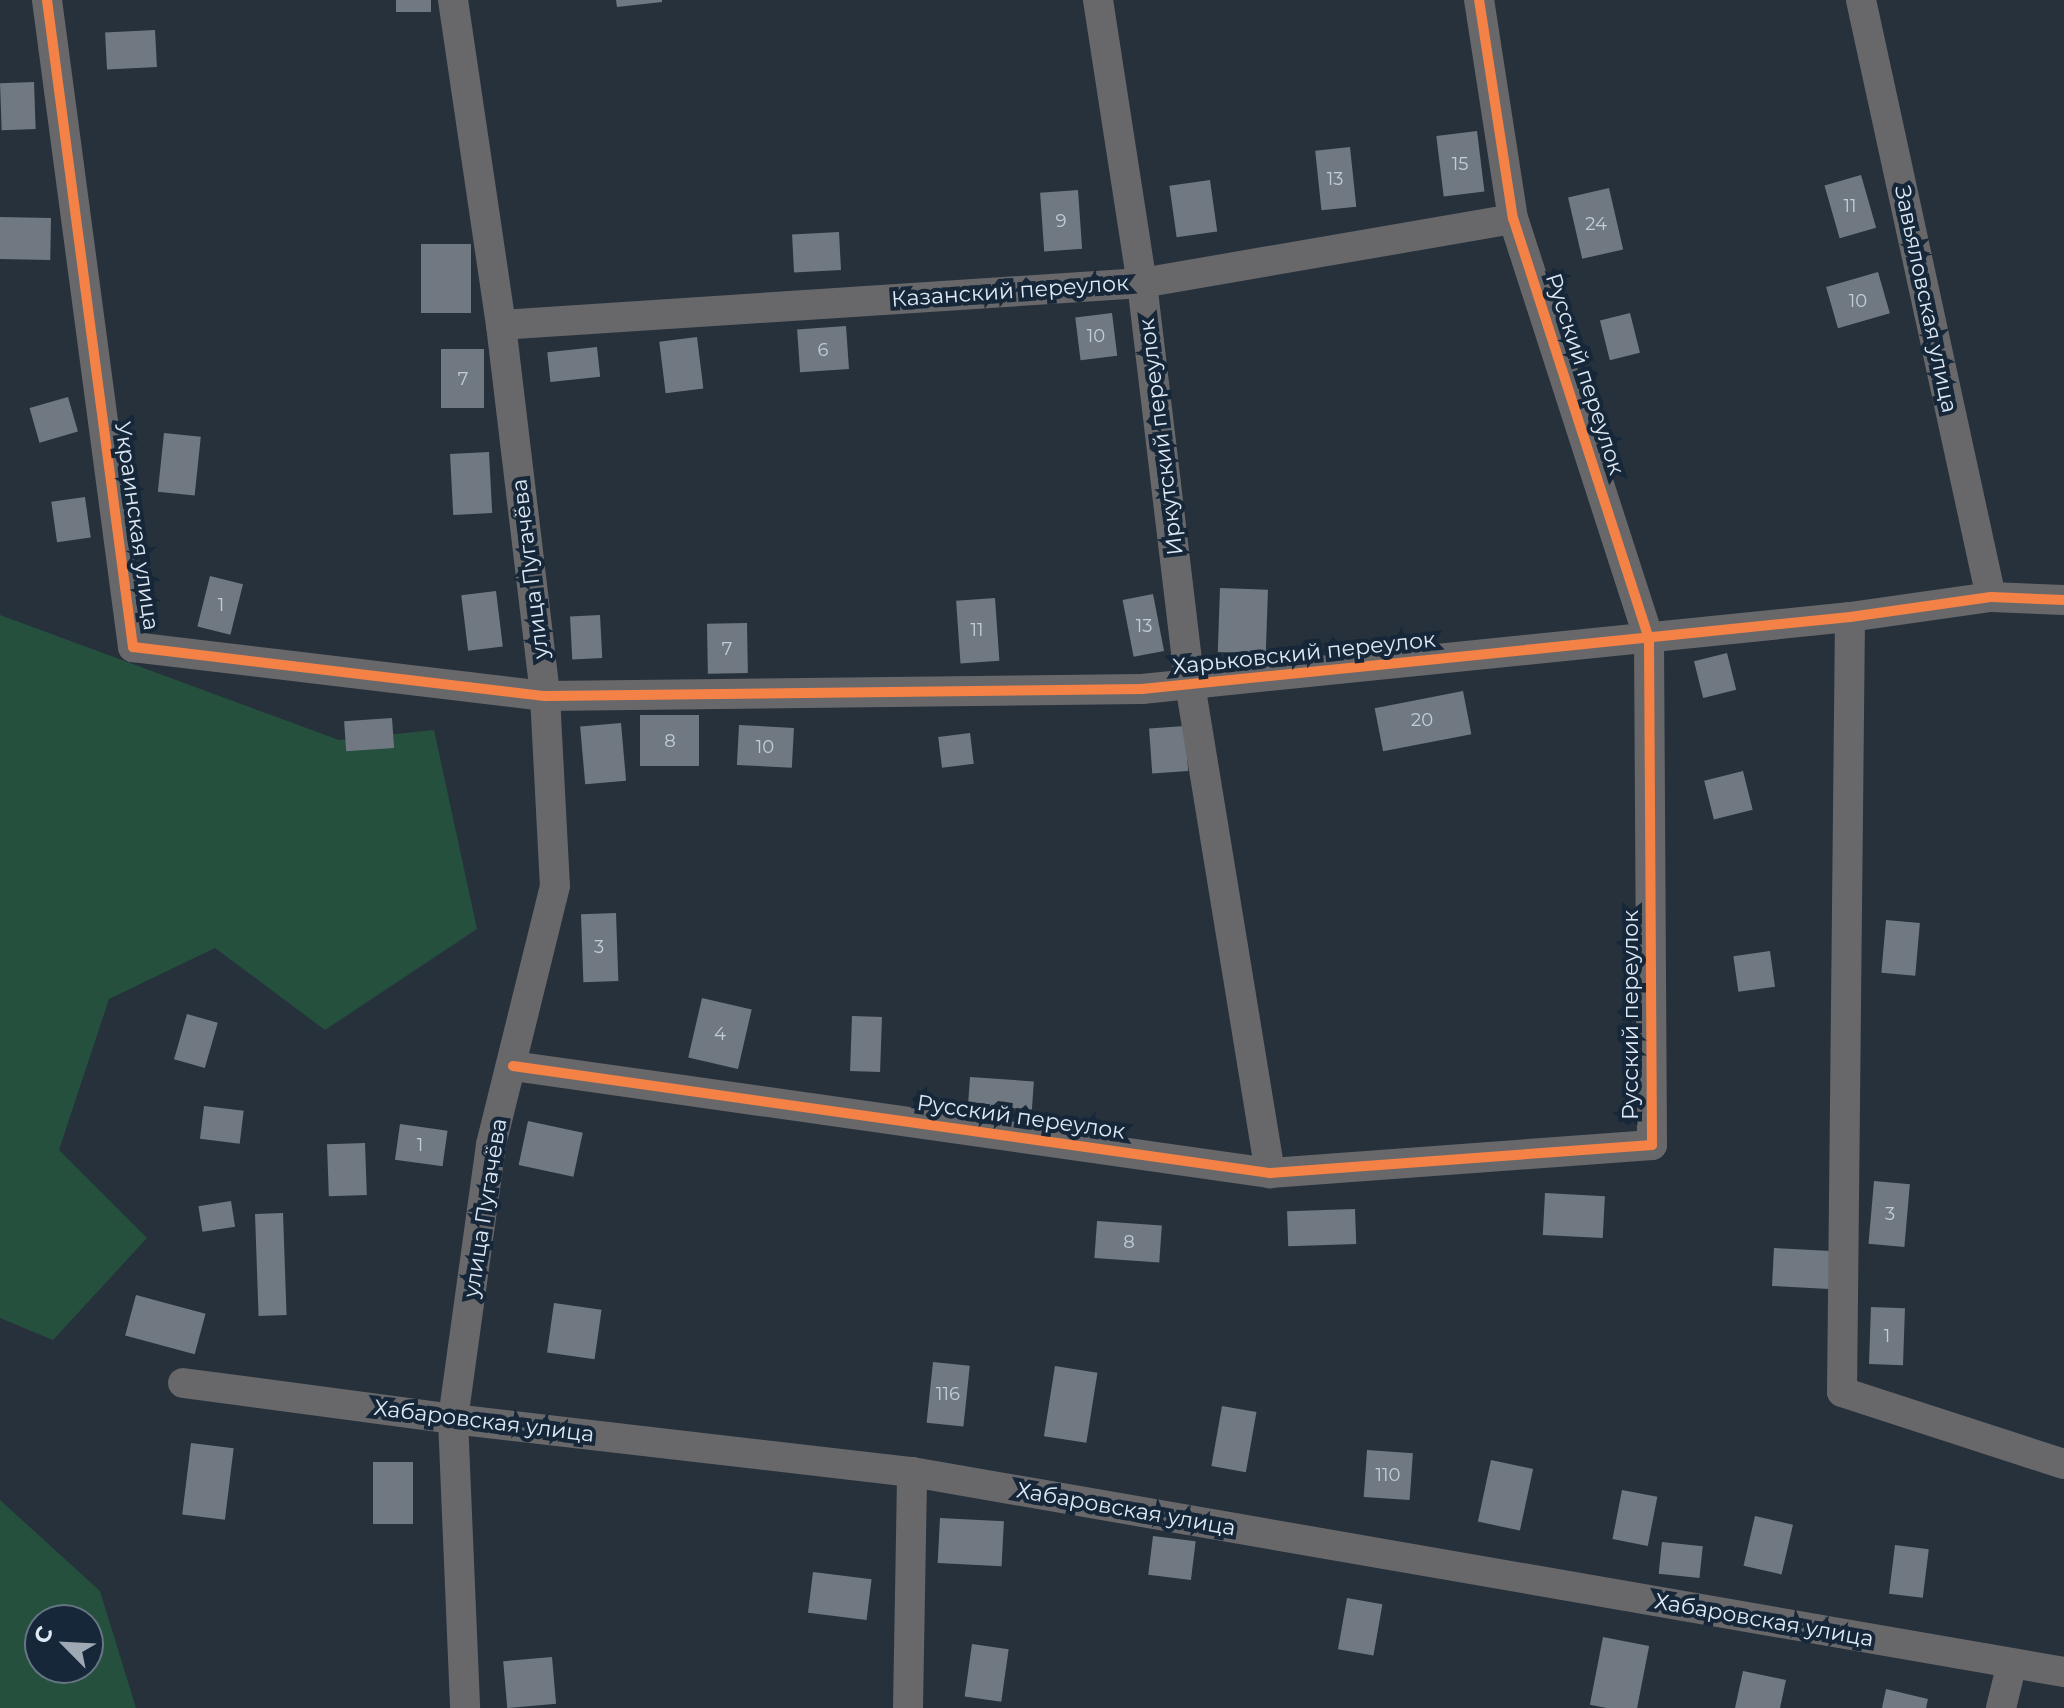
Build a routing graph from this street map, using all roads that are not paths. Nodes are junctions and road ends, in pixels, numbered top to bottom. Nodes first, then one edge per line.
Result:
1 (47, 0) edge
2 (453, 0) edge
3 (1098, 0) edge
4 (1479, 0) edge
5 (1869, 2) edge
6 (1513, 219) junction
7 (1142, 283) junction
8 (501, 325) junction
9 (1991, 597) junction
10 (2064, 600) edge
11 (1850, 617) junction
12 (1649, 639) junction
13 (1190, 684) junction
14 (545, 696) junction
15 (513, 1066) junction
16 (1270, 1173) junction
17 (183, 1383) dead end
18 (453, 1419) junction
19 (2064, 1464) edge
20 (912, 1472) junction
21 (2012, 1663) junction
22 (2064, 1672) edge
23 (465, 1708) edge
24 (908, 1708) edge
25 (2001, 1708) edge

1 - 14 street, Украинская улица
2 - 8 street, улица Пугачёва
3 - 7 street, Иркутский переулок
4 - 6 street, Русский переулок
5 - 9 street, Завьяловская улица
6 - 7 street, Казанский переулок
6 - 12 street, Русский переулок
7 - 8 street, Казанский переулок
7 - 13 street, Иркутский переулок
8 - 14 street, улица Пугачёва
9 - 10 street, Харьковский переулок
9 - 11 street, Харьковский переулок
11 - 12 street, Харьковский переулок
11 - 19 street
12 - 13 street, Харьковский переулок
12 - 16 street, Русский переулок
13 - 14 street, Харьковский переулок
13 - 16 street, Иркутский переулок
14 - 15 street, улица Пугачёва
15 - 16 street, Русский переулок
15 - 18 street, улица Пугачёва
17 - 18 street, Хабаровская улица
18 - 20 street, Хабаровская улица
18 - 23 street, улица Пугачёва
20 - 21 street, Хабаровская улица
20 - 24 street
21 - 22 street, Хабаровская улица
21 - 25 street

